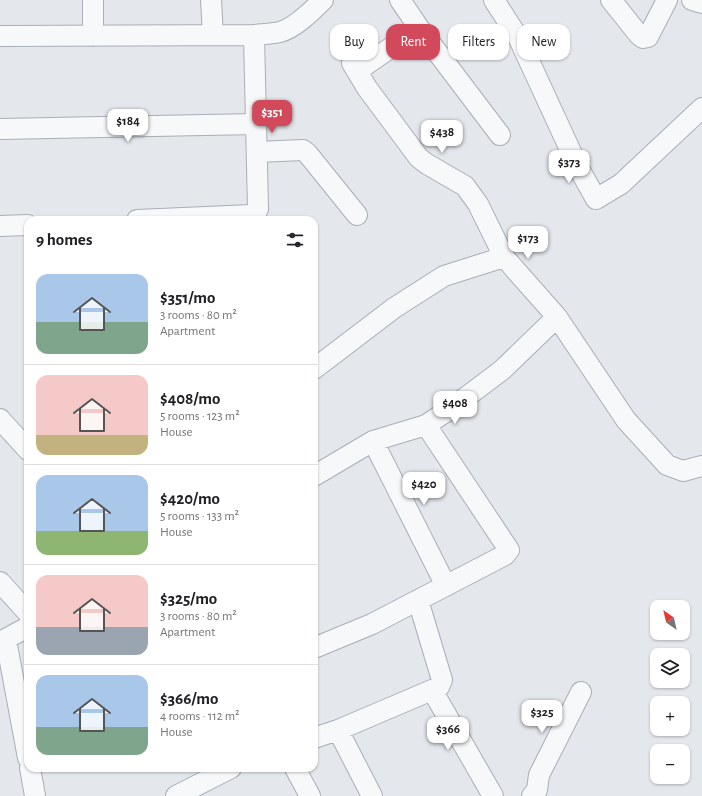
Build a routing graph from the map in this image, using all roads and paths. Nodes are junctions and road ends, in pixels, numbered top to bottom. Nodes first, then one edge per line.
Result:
1 (93, 0) edge
2 (211, 0) edge
3 (323, 0) edge
4 (400, 0) edge
5 (494, 0) edge
6 (610, 0) edge
7 (667, 0) edge
8 (692, 0) edge
9 (702, 3) edge
10 (416, 24) edge
11 (213, 35) junction
12 (254, 35) junction
13 (0, 36) edge
14 (93, 36) junction
15 (386, 48) edge
16 (440, 56) edge
17 (702, 108) edge
18 (256, 124) junction
19 (0, 130) edge
20 (500, 135) dead end
21 (257, 152) junction
22 (229, 216) edge
23 (357, 216) dead end
24 (24, 225) edge
25 (0, 226) edge
26 (504, 257) junction
27 (558, 317) junction
28 (318, 366) edge
29 (0, 419) edge
30 (426, 425) junction
31 (373, 441) junction
32 (24, 446) edge
33 (702, 466) edge
34 (318, 474) edge
35 (0, 582) edge
36 (446, 586) junction
37 (418, 600) junction
38 (24, 609) edge
39 (24, 629) edge
40 (3, 641) edge
41 (318, 646) edge
42 (432, 690) junction
43 (581, 692) dead end
44 (338, 730) junction
45 (318, 737) edge
46 (24, 739) edge
47 (31, 772) edge
48 (224, 772) edge
49 (297, 772) edge
50 (184, 794) edge
51 (35, 796) edge
52 (310, 796) edge
53 (372, 796) edge
54 (493, 796) edge
55 (532, 796) edge

1 - 14 street
2 - 11 street
3 - 12 street
4 - 10 street
5 - 17 street
6 - 7 street
8 - 9 street
11 - 12 street
11 - 14 street
12 - 18 street
13 - 14 street
15 - 26 street
16 - 20 street
18 - 19 street
18 - 21 street
21 - 22 street
21 - 23 street
24 - 25 street
26 - 27 street
26 - 28 street
27 - 30 street
27 - 33 street
29 - 32 street
30 - 31 street
30 - 36 street
31 - 34 street
31 - 36 street
35 - 38 street
36 - 37 street
37 - 41 street
37 - 42 street
39 - 40 street
40 - 46 street
42 - 44 street
42 - 54 street
43 - 55 street
44 - 45 street
44 - 53 street
47 - 51 street
48 - 50 street
49 - 52 street

